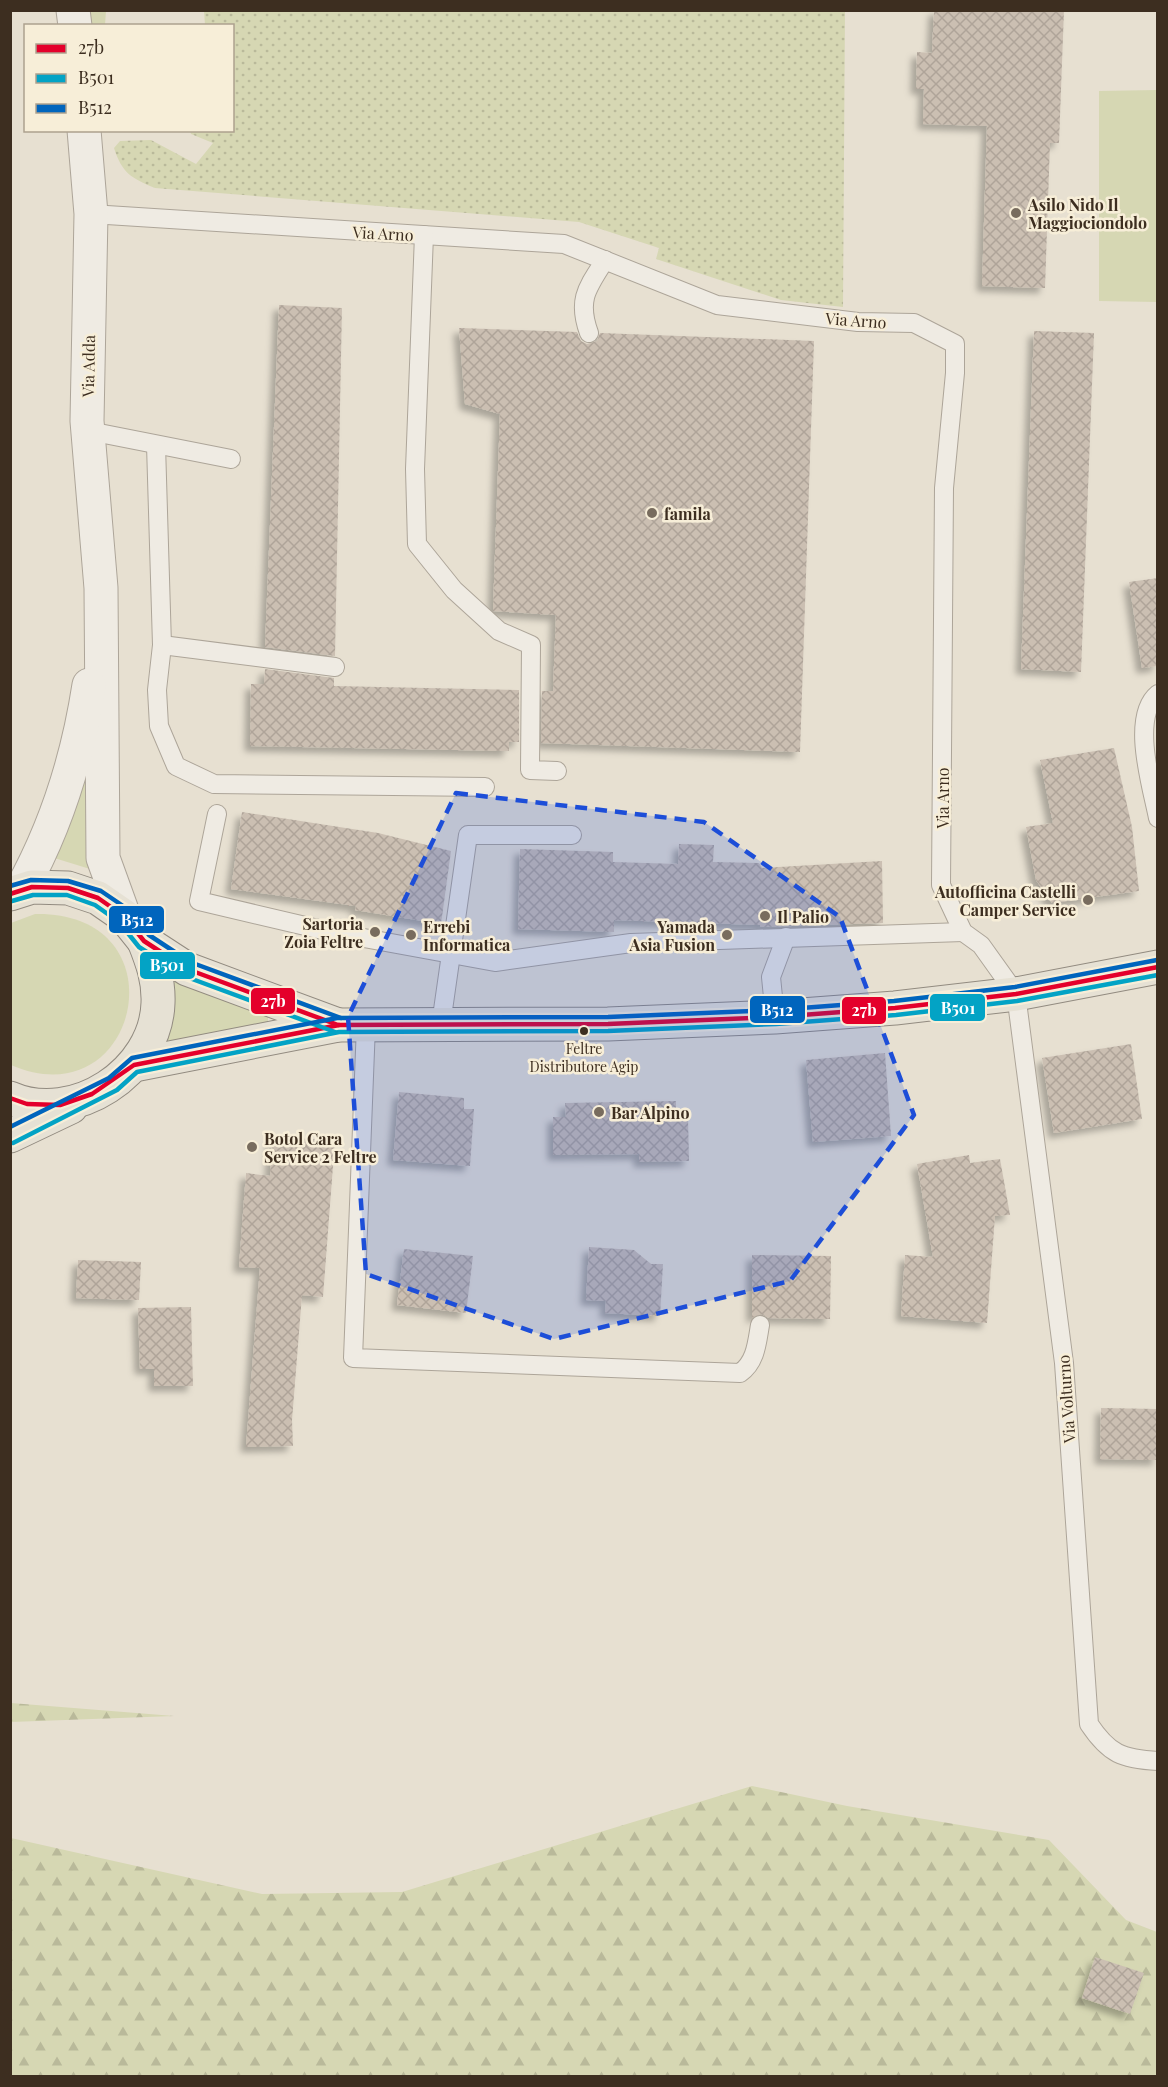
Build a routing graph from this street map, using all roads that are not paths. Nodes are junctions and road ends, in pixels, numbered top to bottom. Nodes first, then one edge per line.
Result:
1 (84, 132) edge
2 (91, 214) junction
3 (424, 235) junction
4 (604, 260) junction
5 (589, 333) dead end
6 (88, 431) junction
7 (156, 445) junction
8 (231, 459) dead end
9 (100, 600) junction
10 (162, 645) junction
11 (335, 667) dead end
12 (1158, 694) edge
13 (557, 771) dead end
14 (485, 787) dead end
15 (217, 814) dead end
16 (1158, 818) edge
17 (572, 835) dead end
18 (16, 892) edge
19 (134, 928) junction
20 (963, 932) junction
21 (786, 937) junction
22 (452, 953) junction
23 (1158, 967) edge
24 (1016, 994) junction
25 (775, 1017) junction
26 (441, 1024) junction
27 (352, 1025) junction
28 (134, 1065) junction
29 (10, 1098) edge
30 (89, 1098) junction
31 (10, 1136) edge
32 (760, 1325) dead end
33 (1158, 1761) edge

1 - 2 street, Via Adda
2 - 3 lane, Via Arno
2 - 6 street, Via Adda
3 - 4 lane, Via Arno
3 - 13 lane
4 - 5 lane
4 - 20 lane, Via Arno
6 - 7 lane
6 - 9 street, Via Adda
7 - 8 lane
7 - 10 lane
9 - 18 street, Via Adda
9 - 19 street, Via Adda
10 - 11 lane
10 - 14 lane
12 - 16 lane
15 - 22 lane
17 - 22 lane
18 - 19 main road
19 - 27 main road
19 - 28 main road
20 - 21 lane
20 - 24 lane, Via Arno
21 - 22 lane
21 - 25 lane
22 - 26 lane
23 - 24 main road
24 - 25 main road
24 - 33 lane, Via Volturno
25 - 26 main road
26 - 27 main road
27 - 28 main road
27 - 32 lane
28 - 30 main road
29 - 30 main road
30 - 31 main road

